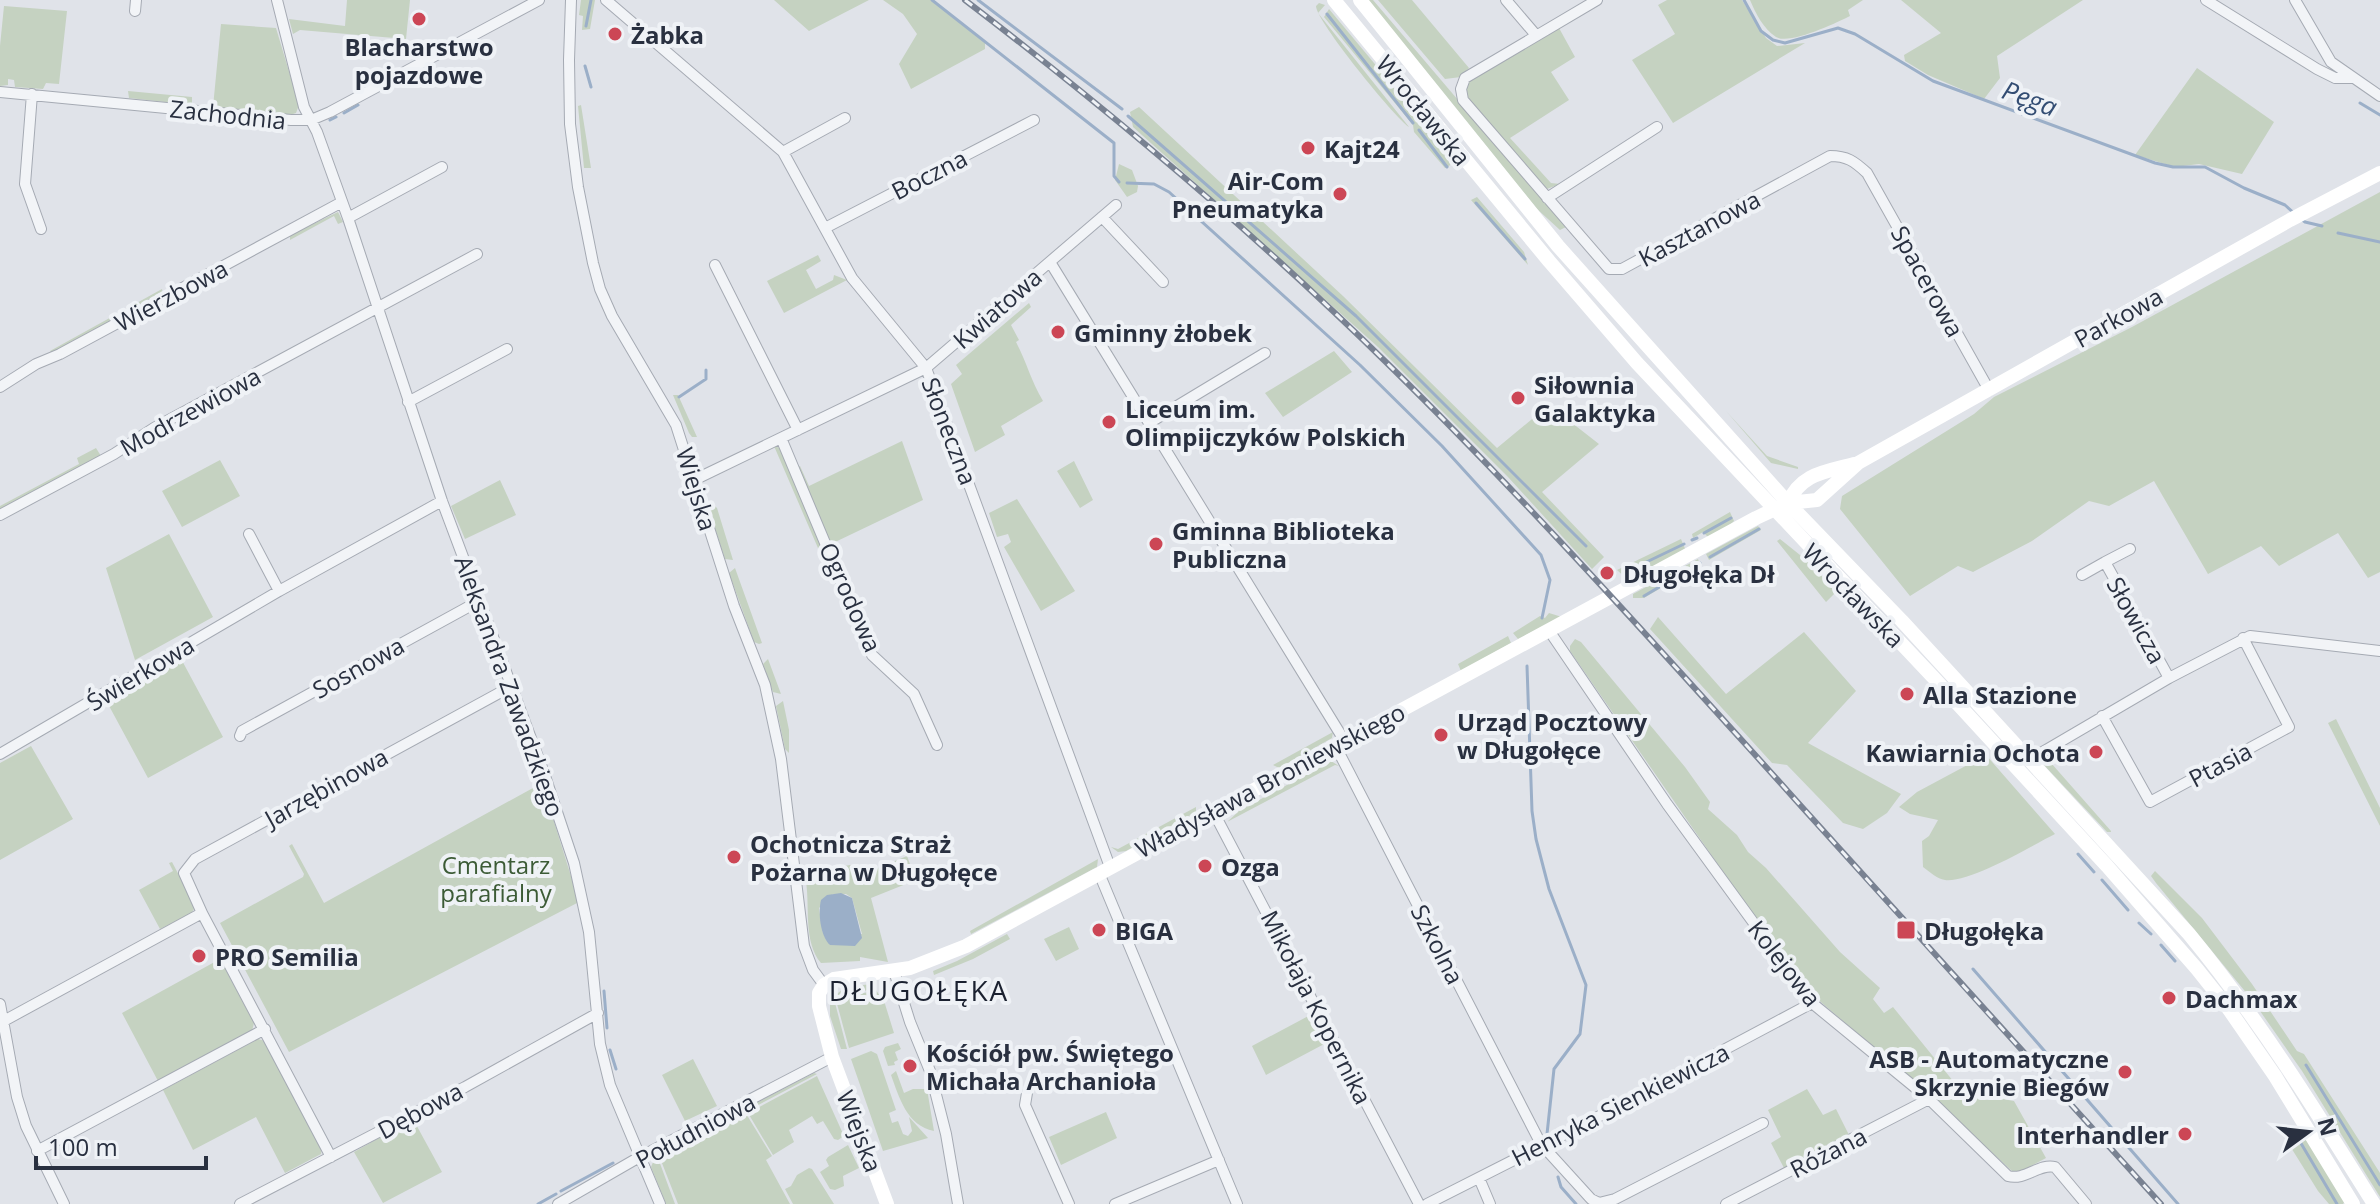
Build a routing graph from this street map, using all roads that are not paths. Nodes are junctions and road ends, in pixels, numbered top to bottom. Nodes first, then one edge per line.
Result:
1 (277, 0) edge
2 (539, 0) edge
3 (571, 0) edge
4 (606, 0) edge
5 (1334, 0) edge
6 (1360, 0) edge
7 (1506, 0) edge
8 (1597, 0) edge
9 (2206, 0) edge
10 (2295, 0) edge
11 (1535, 34) junction
12 (2353, 78) junction
13 (0, 92) edge
14 (32, 94) junction
15 (2380, 96) edge
16 (845, 118) dead end
17 (311, 120) junction
18 (1034, 120) dead end
19 (1657, 127) dead end
20 (783, 152) junction
21 (442, 167) dead end
22 (1867, 173) joint
23 (2380, 173) edge
24 (1547, 198) junction
25 (342, 202) junction
26 (1116, 205) dead end
27 (1102, 217) junction
28 (348, 218) junction
29 (825, 228) junction
30 (41, 229) dead end
31 (477, 254) dead end
32 (1050, 262) junction
33 (715, 265) dead end
34 (1163, 282) dead end
35 (379, 307) junction
36 (507, 349) dead end
37 (1265, 353) dead end
38 (926, 368) junction
39 (0, 387) edge
40 (1989, 390) junction
41 (408, 402) junction
42 (1149, 423) junction
43 (798, 430) junction
44 (781, 438) junction
45 (1858, 463) junction
46 (694, 480) junction
47 (442, 501) junction
48 (1788, 503) junction
49 (1773, 510) junction
50 (0, 515) edge
51 (249, 534) dead end
52 (2130, 549) dead end
53 (2105, 562) junction
54 (2082, 575) dead end
55 (279, 591) junction
56 (479, 601) junction
57 (1550, 632) junction
58 (2243, 638) junction
59 (2380, 651) edge
60 (2169, 678) junction
61 (512, 686) junction
62 (2102, 716) junction
63 (240, 736) dead end
64 (1339, 742) junction
65 (937, 745) dead end
66 (0, 754) edge
67 (2029, 760) junction
68 (1213, 811) junction
69 (1104, 870) junction
70 (202, 913) junction
71 (894, 971) junction
72 (824, 985) junction
73 (1812, 1003) junction
74 (0, 1004) edge
75 (598, 1013) junction
76 (2, 1022) edge
77 (265, 1029) junction
78 (832, 1057) junction
79 (1027, 1093) dead end
80 (1929, 1099) junction
81 (1763, 1123) dead end
82 (1541, 1144) junction
83 (37, 1151) junction
84 (642, 1156) junction
85 (331, 1157) junction
86 (1219, 1160) junction
87 (1479, 1178) junction
88 (64, 1204) edge
89 (240, 1204) edge
90 (558, 1204) edge
91 (660, 1204) edge
92 (887, 1204) edge
93 (958, 1204) edge
94 (1069, 1204) edge
95 (1115, 1204) edge
96 (1237, 1204) edge
97 (1419, 1204) edge
98 (1427, 1204) edge
99 (1490, 1204) edge
100 (1726, 1204) edge
101 (2086, 1204) edge
102 (2353, 1204) edge
103 (2374, 1204) edge

1 - 17 street, Aleksandra Zawadzkiego
2 - 17 street, Zachodnia
3 - 46 street, Wiejska
4 - 20 street, Słoneczna
5 - 49 main road, Wrocławska
6 - 48 main road, Wrocławska
7 - 11 street
8 - 11 street
9 - 12 street
10 - 12 street
11 - 24 street, Kasztanowa
12 - 15 street
13 - 14 street, Zachodnia
14 - 17 street, Zachodnia
14 - 30 street
16 - 20 street
17 - 25 street, Aleksandra Zawadzkiego
18 - 29 street, Boczna
19 - 24 street
20 - 29 street, Słoneczna
21 - 28 street
22 - 24 street, Kasztanowa
22 - 40 street, Spacerowa
23 - 40 main road, Parkowa
25 - 28 street, Aleksandra Zawadzkiego
25 - 39 street, Wierzbowa
26 - 27 street, Kwiatowa
27 - 32 street, Kwiatowa
27 - 34 street
28 - 35 street, Aleksandra Zawadzkiego
29 - 38 street, Słoneczna
31 - 35 street
32 - 38 street, Kwiatowa
32 - 42 street, Szkolna
33 - 43 street
35 - 41 street, Aleksandra Zawadzkiego
35 - 50 street, Modrzewiowa
36 - 41 street
37 - 42 street
38 - 43 street, Kwiatowa
38 - 69 street, Słoneczna
40 - 45 main road, Parkowa
41 - 47 street, Aleksandra Zawadzkiego
42 - 64 street, Szkolna
43 - 44 street, Kwiatowa
44 - 46 street, Kwiatowa
44 - 65 street, Ogrodowa
45 - 48 main road, Parkowa
45 - 48 main road, Parkowa
46 - 72 street, Wiejska
47 - 55 street, Świerkowa
47 - 56 street, Aleksandra Zawadzkiego
48 - 49 main road, Parkowa
48 - 67 main road, Wrocławska
49 - 57 main road, Władysława Broniewskiego
49 - 102 main road, Wrocławska
51 - 55 street
52 - 53 street, Słowicza
53 - 54 street, Słowicza
53 - 60 street, Słowicza
55 - 66 street, Świerkowa
56 - 61 street, Aleksandra Zawadzkiego
56 - 63 street, Sosnowa
57 - 64 main road, Władysława Broniewskiego
57 - 73 street, Kolejowa
58 - 59 street
58 - 60 street
58 - 62 street, Ptasia
60 - 62 street
61 - 70 street, Jarzębinowa
61 - 75 street, Aleksandra Zawadzkiego
62 - 67 street
64 - 68 main road, Władysława Broniewskiego
64 - 82 street, Szkolna
67 - 103 main road, Wrocławska
68 - 69 main road, Władysława Broniewskiego
68 - 97 street, Mikołaja Kopernika
69 - 71 main road, Władysława Broniewskiego
69 - 86 street, Słoneczna
70 - 76 street
70 - 77 street, Jarzębinowa
71 - 72 main road, Władysława Broniewskiego
71 - 93 street
72 - 78 main road
73 - 80 street, Kolejowa
73 - 82 street, Henryka Sienkiewicza
74 - 76 street
75 - 84 street, Aleksandra Zawadzkiego
75 - 85 street, Dębowa
76 - 83 street
77 - 83 street
77 - 85 street, Jarzębinowa
78 - 84 street, Południowa
78 - 92 main road, Wiejska
79 - 94 street
80 - 100 street, Różana
80 - 101 street, Kolejowa
81 - 82 street, Szkolna
82 - 87 street, Henryka Sienkiewicza
83 - 88 street
84 - 90 street, Południowa
84 - 91 street, Aleksandra Zawadzkiego
85 - 89 street, Dębowa
86 - 95 street
86 - 96 street, Słoneczna
87 - 98 street, Henryka Sienkiewicza
87 - 99 street

